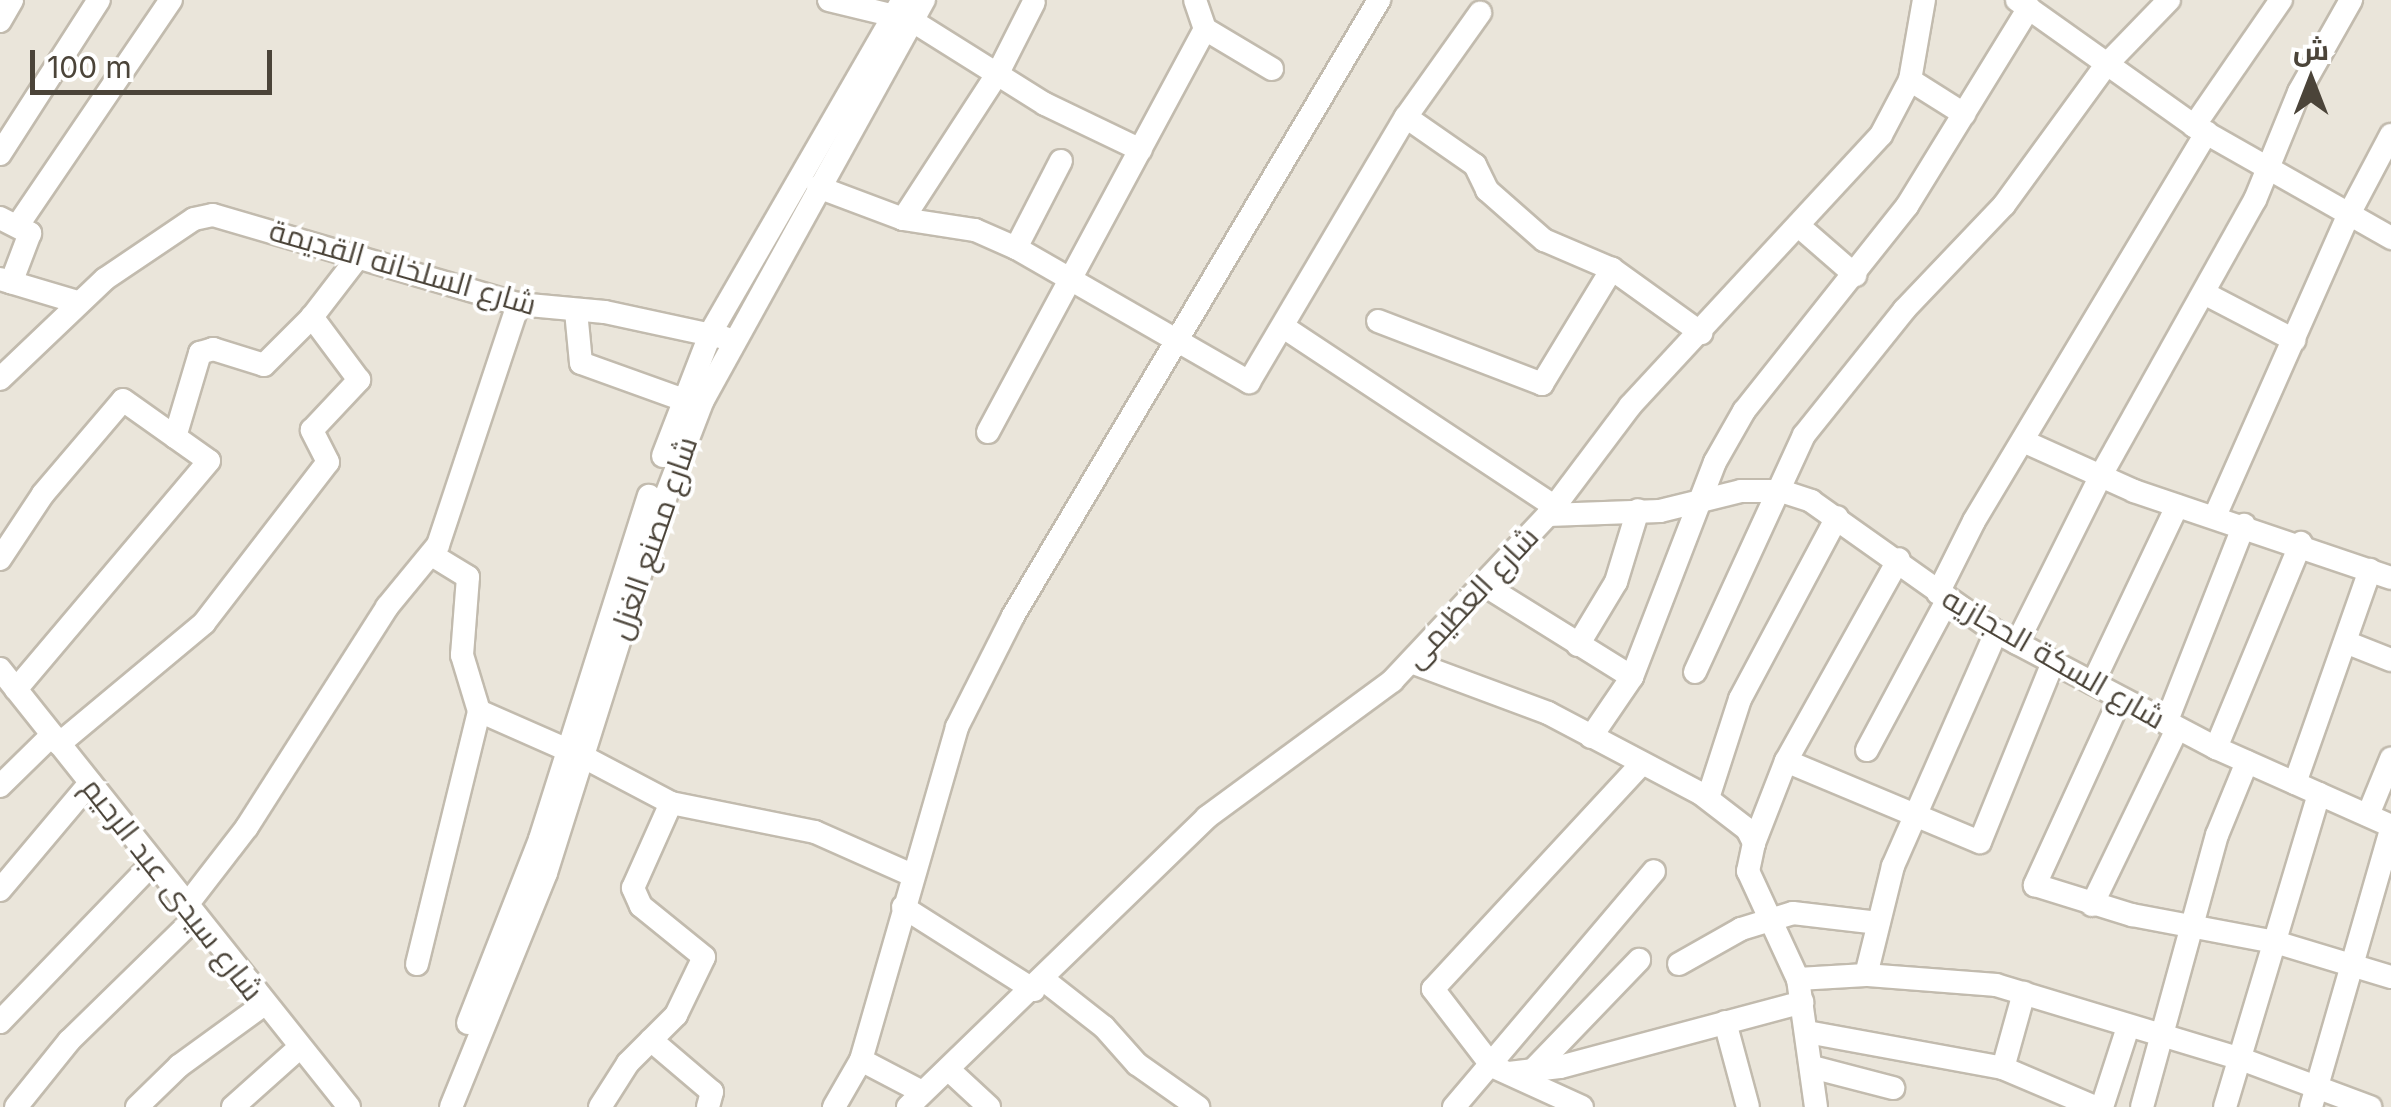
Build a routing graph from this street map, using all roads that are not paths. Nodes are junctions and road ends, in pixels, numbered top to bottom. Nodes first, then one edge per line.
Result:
1 (12, 0) edge
2 (99, 0) edge
3 (172, 0) edge
4 (828, 0) edge
5 (924, 0) edge
6 (1195, 0) edge
7 (1379, 0) edge
8 (1924, 0) edge
9 (2169, 0) edge
10 (2281, 0) edge
11 (2352, 0) edge
12 (1034, 2) edge
13 (2023, 4) edge
14 (902, 12) edge
15 (1480, 13) dead end
16 (0, 21) edge
17 (1204, 29) junction
18 (2107, 64) junction
19 (1272, 69) dead end
20 (999, 72) junction
21 (1910, 80) junction
22 (1964, 114) junction
23 (1406, 117) junction
24 (2200, 129) junction
25 (2391, 135) edge
26 (1141, 150) junction
27 (0, 154) edge
28 (1062, 161) dead end
29 (2267, 172) junction
30 (818, 187) junction
31 (902, 218) junction
32 (2347, 218) junction
33 (9, 221) edge
34 (1800, 228) junction
35 (2391, 238) edge
36 (1016, 248) junction
37 (359, 256) junction
38 (1612, 269) junction
39 (1856, 275) junction
40 (1069, 278) junction
41 (5, 281) edge
42 (2204, 293) junction
43 (77, 302) junction
44 (518, 304) junction
45 (576, 311) junction
46 (312, 318) junction
47 (1378, 321) dead end
48 (1285, 328) junction
49 (1702, 333) junction
50 (721, 336) junction
51 (2294, 340) junction
52 (1174, 342) junction
53 (0, 379) edge
54 (684, 400) junction
55 (988, 432) dead end
56 (176, 438) junction
57 (2023, 441) junction
58 (2100, 477) junction
59 (1781, 492) junction
60 (1702, 502) junction
61 (2177, 506) junction
62 (1638, 510) junction
63 (1551, 511) junction
64 (1837, 516) junction
65 (2215, 516) junction
66 (2244, 524) junction
67 (2301, 543) junction
68 (432, 554) junction
69 (1899, 559) junction
70 (0, 560) edge
71 (2380, 574) edge
72 (1482, 583) junction
73 (1942, 597) junction
74 (2006, 638) junction
75 (2348, 643) junction
76 (1578, 646) junction
77 (2391, 660) edge
78 (1411, 662) junction
79 (2054, 662) junction
80 (0, 669) edge
81 (1696, 672) dead end
82 (1632, 677) junction
83 (2092, 684) junction
84 (16, 689) junction
85 (2120, 699) junction
86 (479, 711) junction
87 (2171, 726) junction
88 (1592, 738) junction
89 (56, 739) junction
90 (2216, 748) junction
91 (1867, 750) dead end
92 (573, 752) junction
93 (2391, 759) edge
94 (1786, 761) junction
95 (2247, 762) junction
96 (1641, 764) junction
97 (90, 783) junction
98 (2295, 784) junction
99 (0, 786) edge
100 (2318, 794) junction
101 (1708, 798) junction
102 (672, 803) junction
103 (1916, 812) junction
104 (2368, 816) junction
105 (2391, 827) edge
106 (1754, 843) junction
107 (152, 864) junction
108 (1654, 871) dead end
109 (910, 874) junction
110 (0, 890) edge
111 (2092, 905) junction
112 (903, 908) junction
113 (190, 912) junction
114 (1773, 918) junction
115 (1878, 923) junction
116 (2190, 928) junction
117 (2275, 942) junction
118 (1640, 960) dead end
119 (417, 964) dead end
120 (1679, 964) dead end
121 (2351, 964) junction
122 (1866, 975) junction
123 (2391, 977) edge
124 (1039, 985) junction
125 (1800, 990) junction
126 (2024, 994) junction
127 (263, 1005) junction
128 (0, 1022) edge
129 (1725, 1022) junction
130 (2128, 1028) junction
131 (1807, 1032) junction
132 (2164, 1036) junction
133 (651, 1040) junction
134 (299, 1048) junction
135 (2241, 1059) junction
136 (861, 1060) junction
137 (1812, 1067) junction
138 (2003, 1068) junction
139 (948, 1069) junction
140 (1500, 1070) junction
141 (1533, 1070) junction
142 (1894, 1088) dead end
143 (2313, 1095) edge
144 (915, 1100) edge
145 (1462, 1105) edge
146 (16, 1107) edge
147 (137, 1107) edge
148 (233, 1107) edge
149 (348, 1107) edge
150 (434, 1107) edge
151 (451, 1107) edge
152 (600, 1107) edge
153 (708, 1107) edge
154 (834, 1107) edge
155 (989, 1107) edge
156 (1198, 1107) edge
157 (1582, 1107) edge
158 (1748, 1107) edge
159 (1816, 1107) edge
160 (2099, 1107) edge
161 (2142, 1107) edge
162 (2225, 1107) edge
163 (2370, 1107) edge

1 - 16 street
2 - 27 street
3 - 33 street
4 - 14 street
5 - 14 street, شارع مصنع الغزل
6 - 17 street
7 - 52 street
8 - 21 street, شارع العظيمى
9 - 18 street
10 - 24 street
11 - 29 street
12 - 20 street
13 - 18 street
13 - 22 street
14 - 20 street
14 - 30 street, شارع مصنع الغزل
14 - 50 street, شارع مصنع الغزل
15 - 23 street
17 - 19 street
17 - 26 street
18 - 24 street
18 - 59 street
20 - 26 street
20 - 31 street
21 - 22 street
21 - 34 street, شارع العظيمى
22 - 39 street
23 - 38 street
23 - 48 street
24 - 29 street
24 - 57 street
25 - 32 street
26 - 40 street
28 - 36 street
29 - 32 street
29 - 42 street
30 - 31 street
30 - 50 street, شارع مصنع الغزل
31 - 36 street
32 - 35 street
32 - 51 street
33 - 41 street
34 - 39 street
34 - 49 street, شارع العظيمى
36 - 40 street
37 - 43 street, شارع السلخانه القديمة
37 - 44 street, شارع السلخانه القديمة
37 - 46 street
38 - 47 street
38 - 49 street
39 - 60 street
40 - 52 street
40 - 55 street
41 - 43 street
42 - 51 street
42 - 58 street
43 - 53 street
44 - 45 street, شارع السلخانه القديمة
44 - 68 street
45 - 50 street, شارع السلخانه القديمة
45 - 54 street
46 - 56 street
46 - 89 street
48 - 52 street
48 - 63 street
49 - 63 street, شارع العظيمى
50 - 54 street, شارع مصنع الغزل
50 - 92 street, شارع مصنع الغزل
51 - 65 street
52 - 109 street
54 - 92 street, شارع مصنع الغزل
56 - 70 street
56 - 84 street
57 - 58 street
57 - 73 street
58 - 61 street
58 - 74 street
59 - 60 street, شارع السكة الحجازيه
59 - 64 street, شارع السكة الحجازيه
59 - 81 street
60 - 62 street, شارع السكة الحجازيه
60 - 82 street
61 - 65 street
61 - 83 street
62 - 63 street, شارع السكة الحجازيه
62 - 76 street
63 - 72 street, شارع العظيمى
64 - 69 street, شارع السكة الحجازيه
64 - 101 street
65 - 66 street
66 - 67 street
66 - 87 street
67 - 71 street
67 - 90 street
68 - 86 street
68 - 113 street
69 - 73 street, شارع السكة الحجازيه
69 - 94 street
71 - 75 street
72 - 76 street
72 - 78 street, شارع العظيمى
73 - 74 street, شارع السكة الحجازيه
73 - 91 street
74 - 79 street, شارع السكة الحجازيه
74 - 103 street
75 - 77 street
75 - 98 street
76 - 82 street
78 - 88 street
78 - 124 street, شارع العظيمى
79 - 83 street, شارع السكة الحجازيه
79 - 103 street
80 - 84 street, شارع سيدى عبد الرحيم
82 - 88 street
83 - 85 street, شارع السكة الحجازيه
84 - 89 street, شارع سيدى عبد الرحيم
85 - 87 street, شارع السكة الحجازيه
85 - 111 street
86 - 92 street
86 - 119 street
87 - 90 street, شارع السكة الحجازيه
87 - 111 street
88 - 96 street
89 - 97 street, شارع سيدى عبد الرحيم
89 - 99 street
90 - 95 street, شارع السكة الحجازيه
92 - 102 street
92 - 150 street, شارع مصنع الغزل
92 - 151 street, شارع مصنع الغزل
93 - 104 street
94 - 103 street
94 - 106 street
95 - 98 street, شارع السكة الحجازيه
95 - 116 street
96 - 101 street
96 - 140 street
97 - 107 street, شارع سيدى عبد الرحيم
97 - 110 street
98 - 100 street, شارع السكة الحجازيه
100 - 104 street, شارع السكة الحجازيه
100 - 117 street
101 - 106 street
102 - 109 street
102 - 133 street
103 - 115 street
104 - 105 street, شارع السكة الحجازيه
105 - 121 street
106 - 114 street
107 - 113 street, شارع سيدى عبد الرحيم
107 - 128 street
108 - 140 street
109 - 112 street
111 - 116 street
112 - 124 street
112 - 136 street
113 - 127 street, شارع سيدى عبد الرحيم
113 - 146 street
114 - 115 street
114 - 120 street
114 - 125 street
115 - 122 street
116 - 117 street
116 - 132 street
117 - 121 street
117 - 135 street
118 - 141 street
121 - 123 street
121 - 143 street
122 - 125 street
122 - 126 street
124 - 139 street, شارع العظيمى
124 - 156 street
125 - 129 street
125 - 131 street
126 - 130 street
126 - 138 street
127 - 134 street, شارع سيدى عبد الرحيم
127 - 147 street
129 - 141 street
129 - 158 street
130 - 132 street
130 - 160 street
131 - 137 street
131 - 138 street
132 - 135 street
132 - 161 street
133 - 152 street
133 - 153 street
134 - 148 street
134 - 149 street, شارع سيدى عبد الرحيم
135 - 143 street
135 - 162 street
136 - 144 street
136 - 154 street
137 - 142 street
137 - 159 street
138 - 160 street
139 - 144 street, شارع العظيمى
139 - 155 street
140 - 141 street
140 - 145 street
140 - 157 street
143 - 163 street

